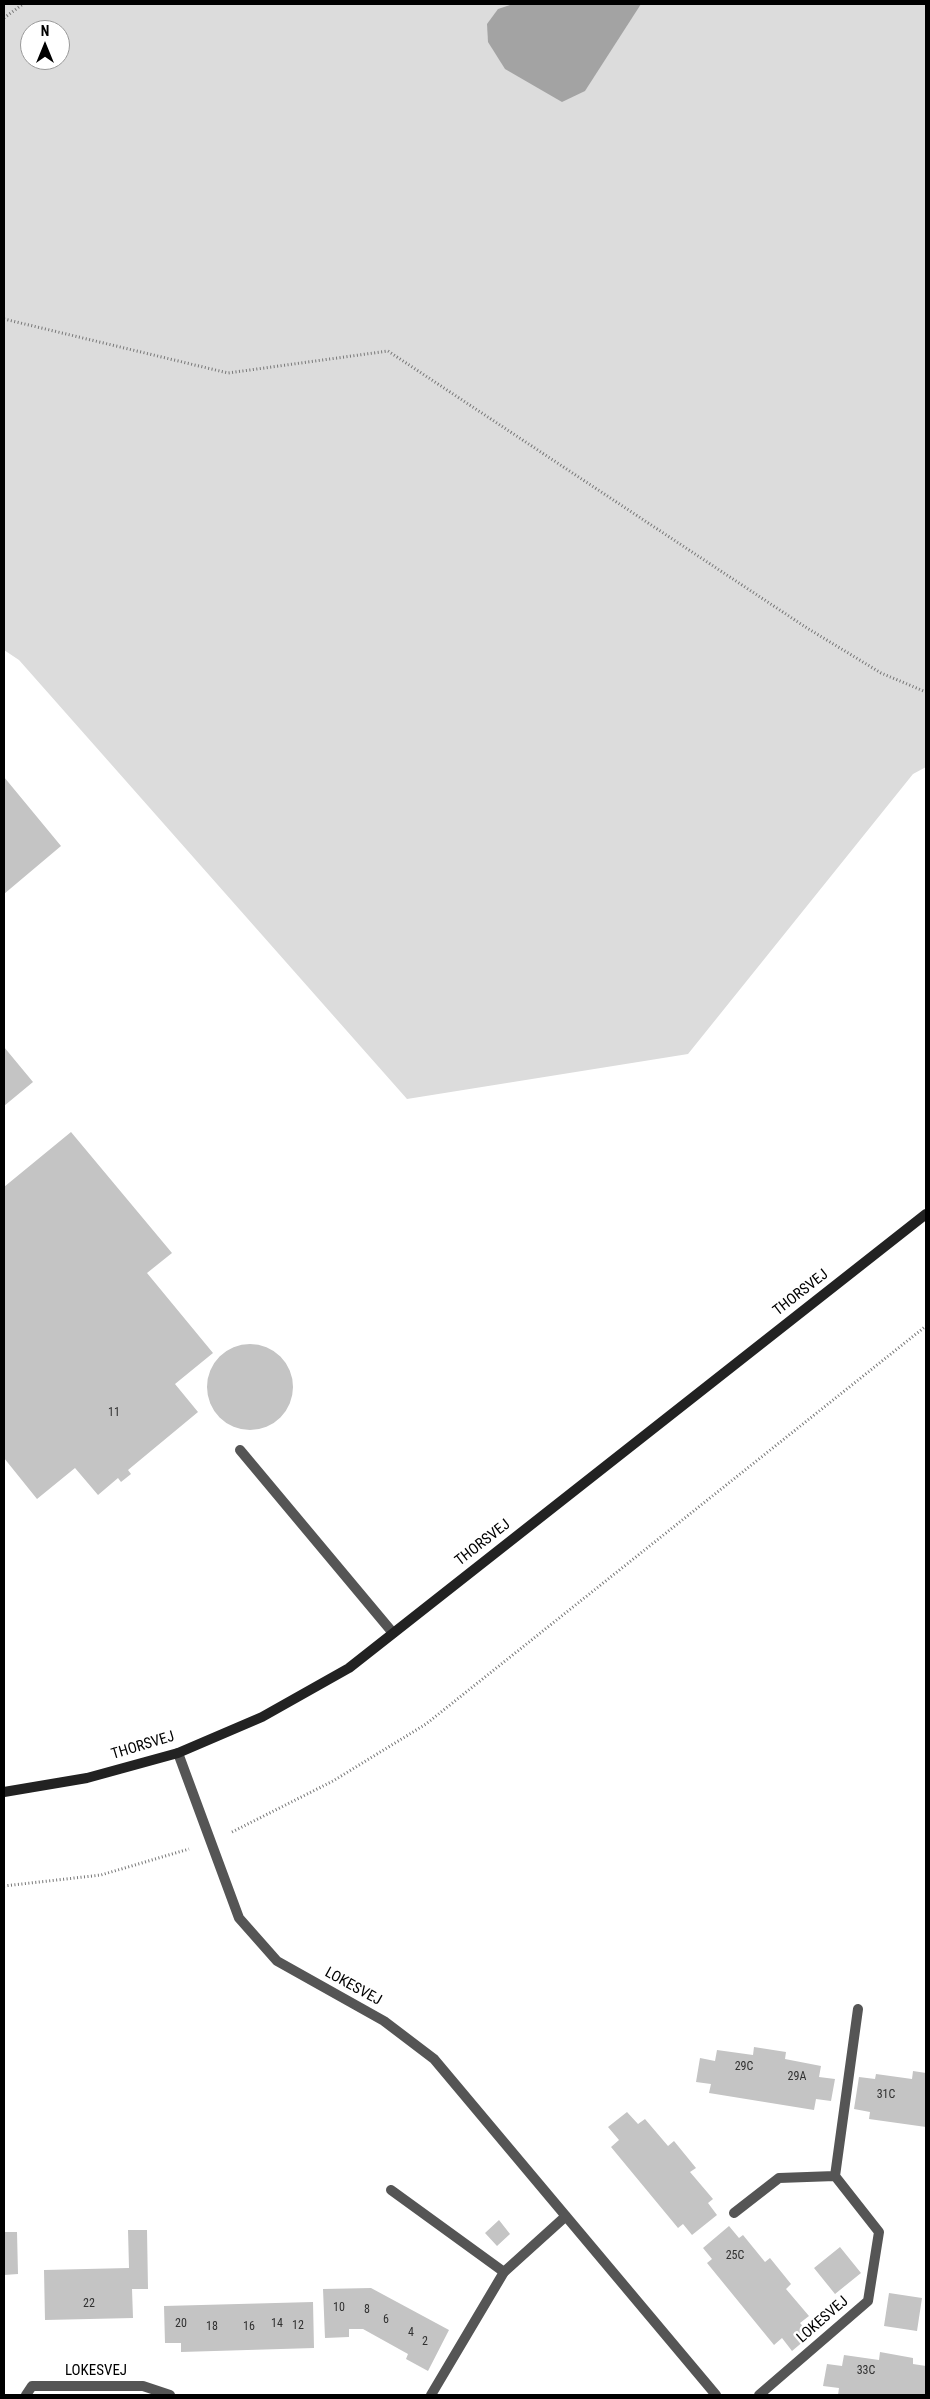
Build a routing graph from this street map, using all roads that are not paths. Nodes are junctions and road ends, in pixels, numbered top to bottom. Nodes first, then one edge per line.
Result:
1 (926, 1214) edge
2 (240, 1450) dead end
3 (393, 1633) junction
4 (178, 1752) junction
5 (4, 1792) edge
6 (858, 2009) dead end
7 (835, 2176) junction
8 (391, 2190) dead end
9 (734, 2213) dead end
10 (566, 2216) junction
11 (504, 2272) junction
12 (26, 2395) edge
13 (170, 2395) edge
14 (431, 2395) edge
15 (716, 2395) edge
16 (759, 2395) edge

1 - 3 street, THORSVEJ
2 - 3 street
3 - 4 street, THORSVEJ
4 - 5 street, THORSVEJ
4 - 10 street, LOKESVEJ
6 - 7 street
7 - 9 street
7 - 16 street, LOKESVEJ
8 - 11 street
10 - 11 street
10 - 15 street, LOKESVEJ
11 - 14 street
12 - 13 street, LOKESVEJ

